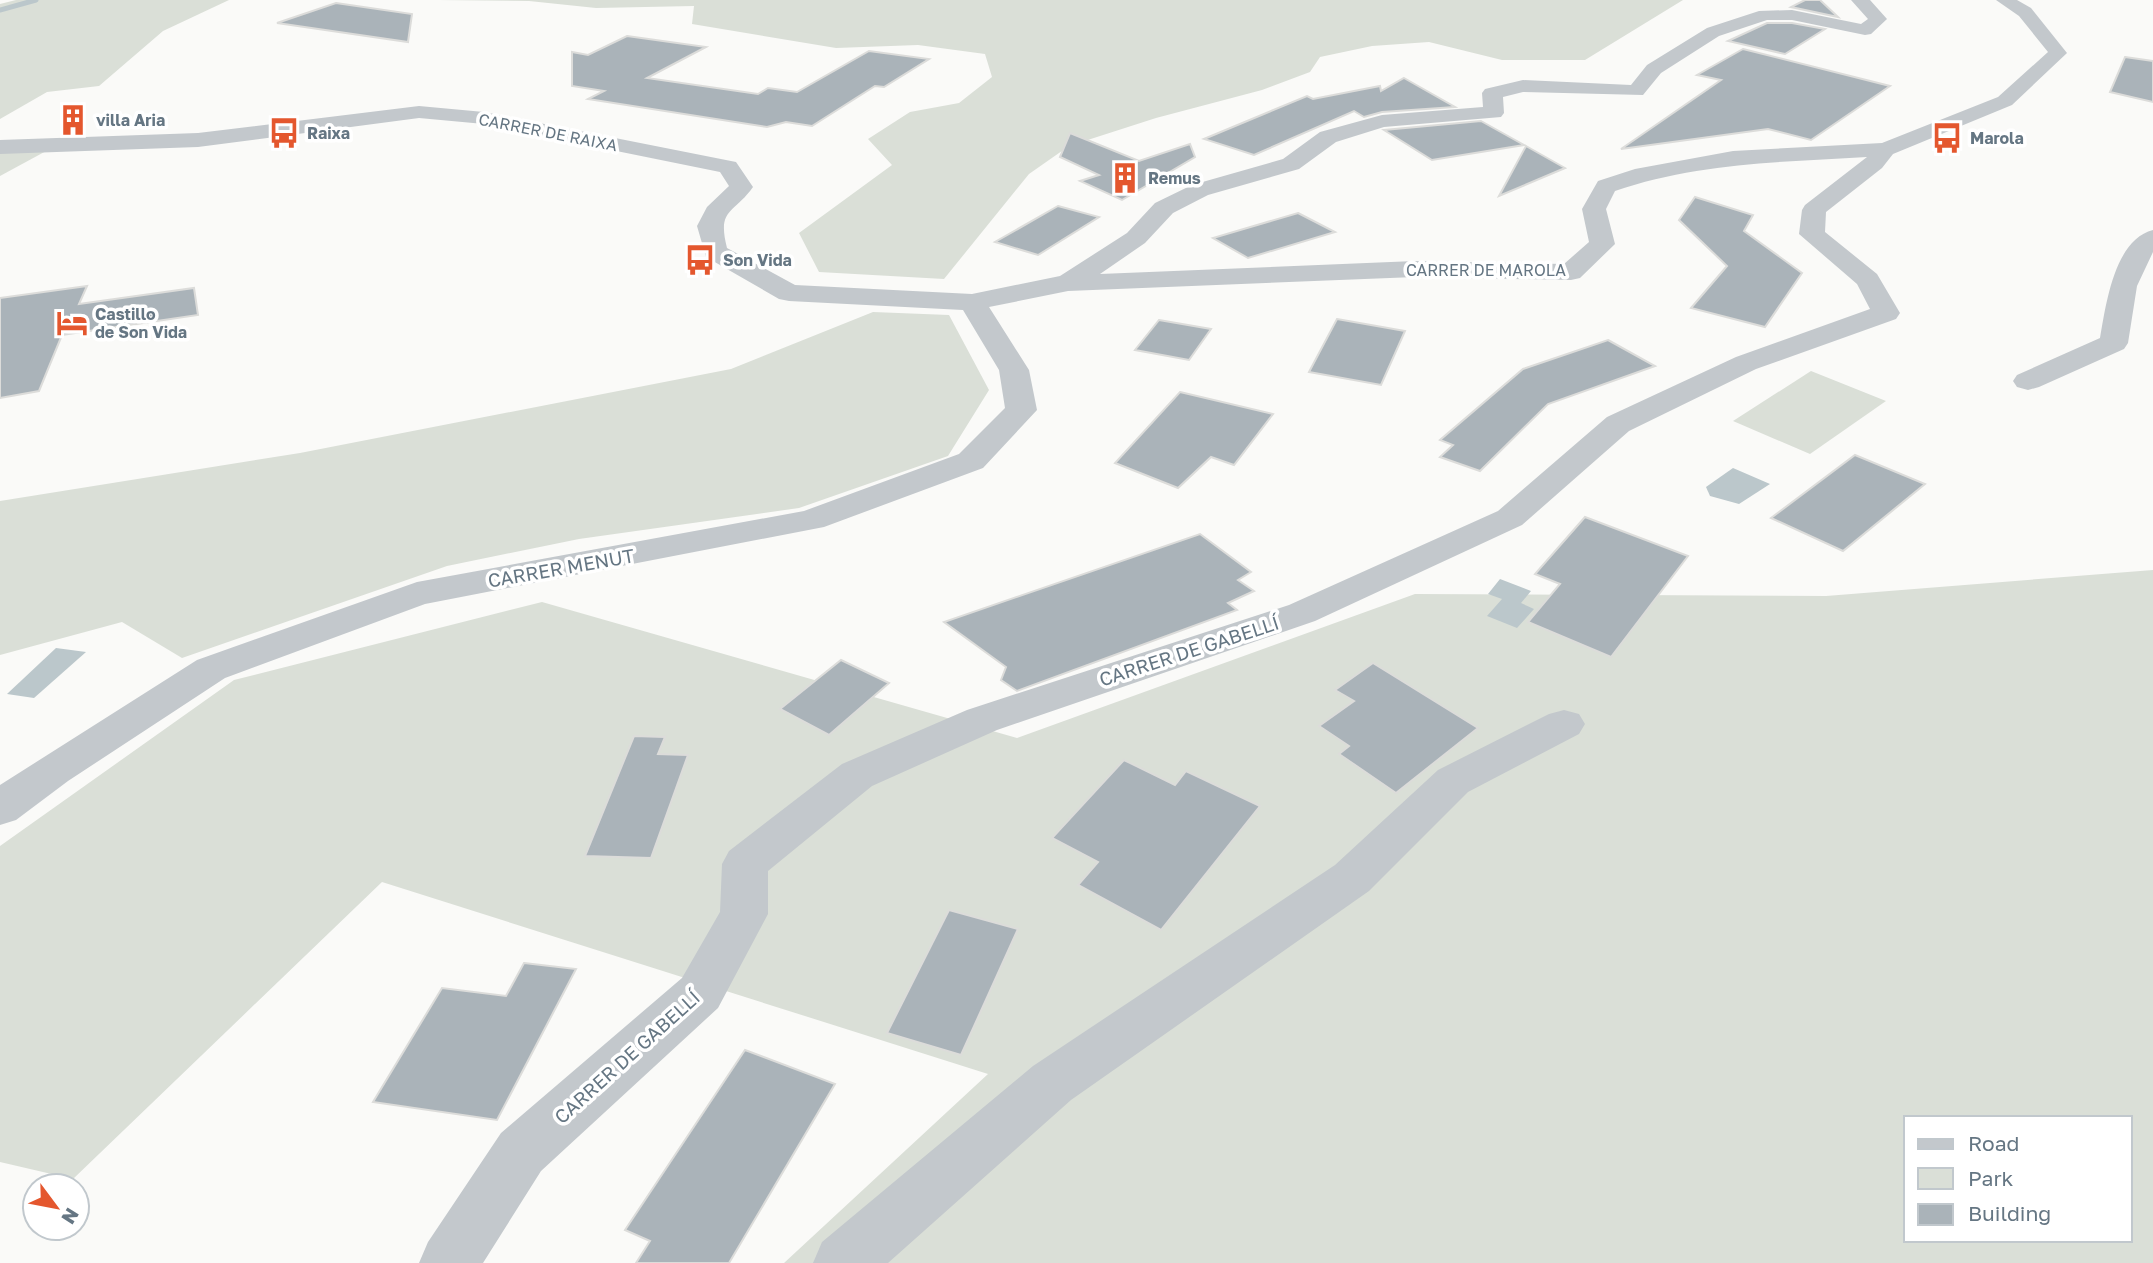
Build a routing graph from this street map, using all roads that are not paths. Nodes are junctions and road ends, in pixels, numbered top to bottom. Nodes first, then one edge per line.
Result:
1 (1860, 0) edge
2 (2005, 0) edge
3 (0, 147) edge
4 (1885, 149) junction
5 (2153, 237) edge
6 (1068, 283) junction
7 (972, 302) junction
8 (2028, 381) dead end
9 (1564, 724) dead end
10 (0, 808) edge
11 (449, 1263) edge
12 (843, 1263) edge

1 - 6 street
2 - 4 street, CARRER DE MAROLA
3 - 7 street, CARRER DE RAIXA
4 - 6 street, CARRER DE MAROLA
4 - 11 street, CARRER DE GABELLÍ
5 - 8 street
6 - 7 street, CARRER DE MAROLA
7 - 10 street, CARRER MENUT
9 - 12 street

